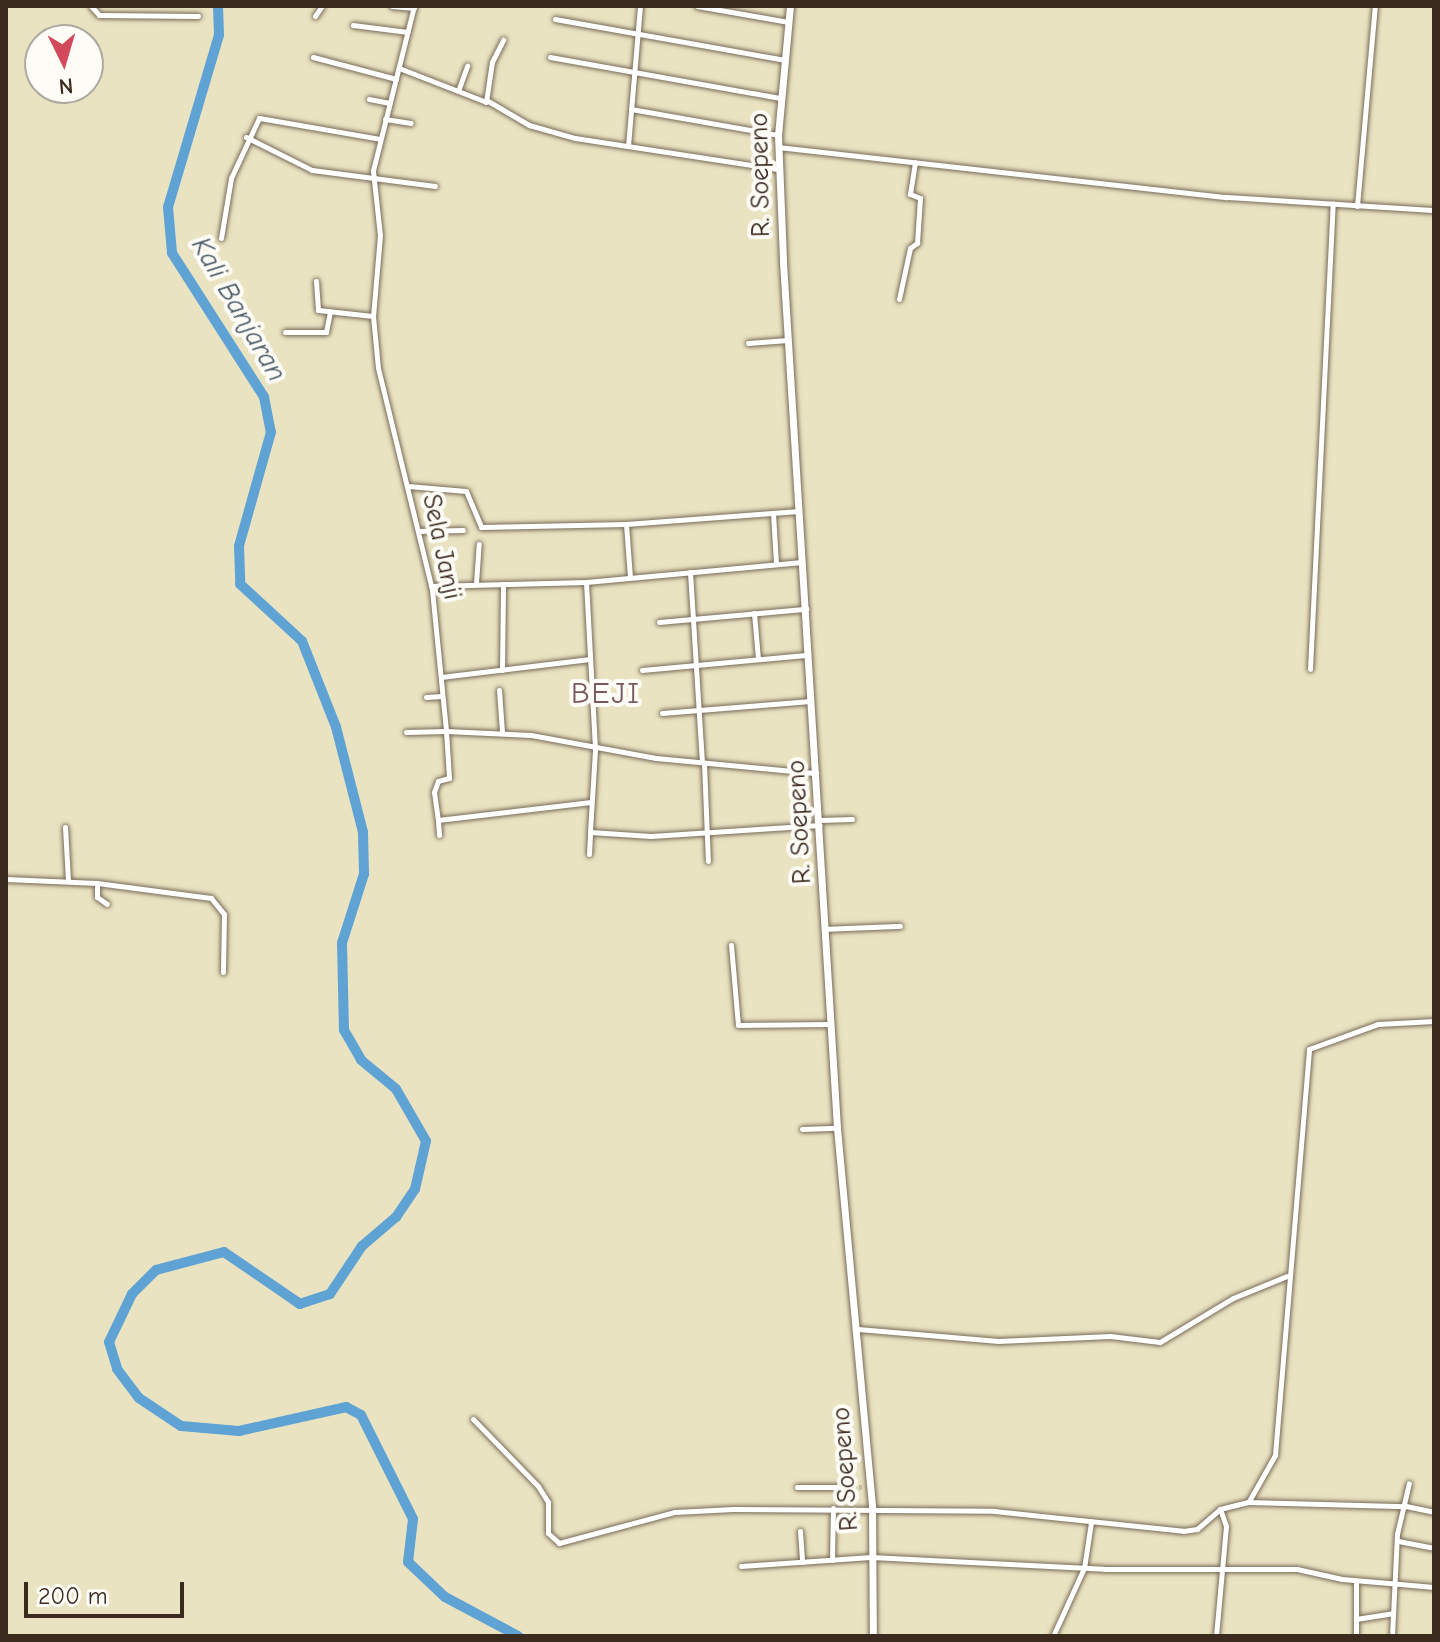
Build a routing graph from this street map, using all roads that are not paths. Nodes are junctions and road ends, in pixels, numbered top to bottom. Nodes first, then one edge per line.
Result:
1 (91, 6) edge
2 (322, 6) edge
3 (392, 6) edge
4 (640, 6) edge
5 (697, 6) edge
6 (790, 6) edge
7 (1375, 6) edge
8 (414, 7) edge
9 (198, 16) dead end
10 (315, 16) dead end
11 (555, 19) dead end
12 (789, 22) junction
13 (353, 25) dead end
14 (408, 32) junction
15 (638, 34) junction
16 (503, 40) dead end
17 (313, 57) dead end
18 (550, 57) dead end
19 (785, 60) junction
20 (467, 66) dead end
21 (399, 68) junction
22 (634, 72) junction
23 (396, 79) junction
24 (458, 91) junction
25 (781, 98) junction
26 (369, 99) dead end
27 (488, 101) junction
28 (390, 103) junction
29 (631, 109) junction
30 (385, 119) junction
31 (411, 123) dead end
32 (778, 135) junction
33 (246, 137) junction
34 (380, 139) junction
35 (628, 146) junction
36 (778, 147) junction
37 (915, 162) junction
38 (778, 169) junction
39 (373, 180) junction
40 (435, 186) dead end
41 (1333, 204) junction
42 (1357, 206) junction
43 (1434, 210) edge
44 (221, 238) dead end
45 (316, 281) dead end
46 (899, 299) dead end
47 (330, 311) junction
48 (373, 316) junction
49 (285, 332) dead end
50 (789, 340) junction
51 (748, 343) dead end
52 (407, 486) junction
53 (800, 511) junction
54 (773, 513) junction
55 (626, 524) junction
56 (463, 530) dead end
57 (418, 531) junction
58 (479, 544) dead end
59 (803, 562) junction
60 (776, 564) junction
61 (690, 572) junction
62 (630, 577) junction
63 (586, 582) junction
64 (476, 583) junction
65 (503, 584) junction
66 (431, 586) junction
67 (807, 609) junction
68 (754, 613) junction
69 (693, 619) junction
70 (659, 622) dead end
71 (809, 655) junction
72 (590, 659) junction
73 (758, 659) junction
74 (697, 664) junction
75 (1310, 669) dead end
76 (502, 670) junction
77 (642, 670) dead end
78 (441, 677) junction
79 (499, 690) dead end
80 (442, 696) junction
81 (426, 697) dead end
82 (812, 701) junction
83 (699, 710) junction
84 (662, 713) dead end
85 (446, 731) junction
86 (406, 732) dead end
87 (502, 732) junction
88 (595, 750) junction
89 (703, 762) junction
90 (818, 774) junction
91 (591, 802) junction
92 (852, 819) dead end
93 (438, 820) junction
94 (820, 822) junction
95 (65, 827) dead end
96 (590, 832) junction
97 (707, 832) junction
98 (439, 835) dead end
99 (589, 854) dead end
100 (708, 861) dead end
101 (6, 879) edge
102 (68, 880) junction
103 (97, 883) junction
104 (107, 904) dead end
105 (900, 926) dead end
106 (824, 929) junction
107 (731, 945) dead end
108 (223, 972) dead end
109 (1434, 1021) edge
110 (831, 1024) junction
111 (837, 1128) junction
112 (802, 1129) dead end
113 (1287, 1276) junction
114 (858, 1329) junction
115 (473, 1419) dead end
116 (1409, 1483) dead end
117 (797, 1487) dead end
118 (851, 1487) tunnel mouth
119 (1248, 1502) junction
120 (1406, 1506) junction
121 (872, 1507) junction
122 (833, 1508) junction
123 (1220, 1509) junction
124 (1434, 1512) edge
125 (1091, 1522) junction
126 (800, 1531) dead end
127 (1398, 1541) junction
128 (1434, 1548) edge
129 (871, 1557) junction
130 (832, 1560) junction
131 (802, 1562) junction
132 (741, 1566) dead end
133 (1084, 1568) junction
134 (1220, 1569) junction
135 (1356, 1581) junction
136 (1397, 1581) junction
137 (1434, 1587) edge
138 (1393, 1613) junction
139 (1356, 1619) junction
140 (873, 1636) edge
141 (1053, 1636) edge
142 (1216, 1636) edge
143 (1356, 1636) edge
144 (1392, 1636) edge

1 - 9 street
2 - 10 street
3 - 8 street
4 - 15 street
5 - 12 street
6 - 12 street, R. Soepeno
7 - 42 street
8 - 14 street, Sela Janji
11 - 15 street
12 - 19 street, R. Soepeno
13 - 14 street
14 - 21 street, Sela Janji
15 - 19 street
15 - 22 street
16 - 27 street
17 - 23 street
18 - 22 street
19 - 25 street, R. Soepeno
20 - 24 street
21 - 23 street, Sela Janji
21 - 24 street
22 - 25 street
22 - 29 street
23 - 28 street, Sela Janji
24 - 27 street
25 - 32 street, R. Soepeno
26 - 28 street
27 - 35 street
28 - 30 street, Sela Janji
29 - 32 street
29 - 35 street
30 - 31 street
30 - 34 street, Sela Janji
32 - 36 street, R. Soepeno
33 - 34 street
33 - 39 street
33 - 44 street
34 - 39 street, Sela Janji
35 - 38 street
36 - 37 street
36 - 38 street, R. Soepeno
37 - 41 street
37 - 46 street
38 - 50 street, R. Soepeno
39 - 40 street
39 - 48 street, Sela Janji
41 - 42 street
41 - 75 street
42 - 43 street
45 - 47 street
47 - 48 street
47 - 49 street
48 - 52 street, Sela Janji
50 - 51 street
50 - 53 street, R. Soepeno
52 - 55 street
52 - 57 street, Sela Janji
53 - 54 street
53 - 59 street, R. Soepeno
54 - 55 street
54 - 60 street
55 - 62 street
56 - 57 street
57 - 66 street, Sela Janji
58 - 64 street
59 - 60 street
59 - 67 street, R. Soepeno
60 - 61 street
61 - 62 street
61 - 69 street
62 - 63 street
63 - 65 street
63 - 72 street
64 - 65 street
64 - 66 street
65 - 76 street
66 - 78 street, Sela Janji
67 - 68 street
67 - 71 street, R. Soepeno
68 - 69 street
68 - 73 street
69 - 70 street
69 - 74 street
71 - 73 street
71 - 82 street, R. Soepeno
72 - 76 street
72 - 88 street
73 - 74 street
74 - 77 street
74 - 83 street
76 - 78 street
78 - 80 street, Sela Janji
79 - 87 street
80 - 81 street
80 - 85 street, Sela Janji
82 - 83 street
82 - 90 street, R. Soepeno
83 - 84 street
83 - 89 street
85 - 86 street
85 - 87 street
85 - 93 street, Sela Janji
87 - 88 street
88 - 89 street
88 - 91 street
89 - 90 street
89 - 97 street
90 - 94 street, R. Soepeno
91 - 93 street
91 - 96 street
92 - 94 street
93 - 98 street
94 - 97 street
94 - 106 street, R. Soepeno
95 - 102 street
96 - 97 street
96 - 99 street
97 - 100 street
101 - 102 street
102 - 103 street
103 - 104 street
103 - 108 street
105 - 106 street
106 - 110 street, R. Soepeno
107 - 110 street
109 - 113 street
110 - 111 street, R. Soepeno
111 - 112 street
111 - 114 street, R. Soepeno
113 - 114 street
113 - 119 street
114 - 121 street, R. Soepeno
115 - 122 street
116 - 120 street
117 - 118 street
119 - 120 street
119 - 123 street
120 - 124 street
120 - 127 street
121 - 122 street
121 - 125 street
121 - 129 street, R. Soepeno
122 - 130 street
123 - 125 street
123 - 134 street
125 - 133 street
126 - 131 street
127 - 128 street
127 - 136 street
129 - 130 street
129 - 133 street
129 - 140 street, R. Soepeno
130 - 131 street
131 - 132 street
133 - 134 street
133 - 141 street
134 - 135 street
134 - 142 street
135 - 136 street
135 - 139 street
136 - 137 street
136 - 138 street
138 - 139 street
138 - 144 street
139 - 143 street

